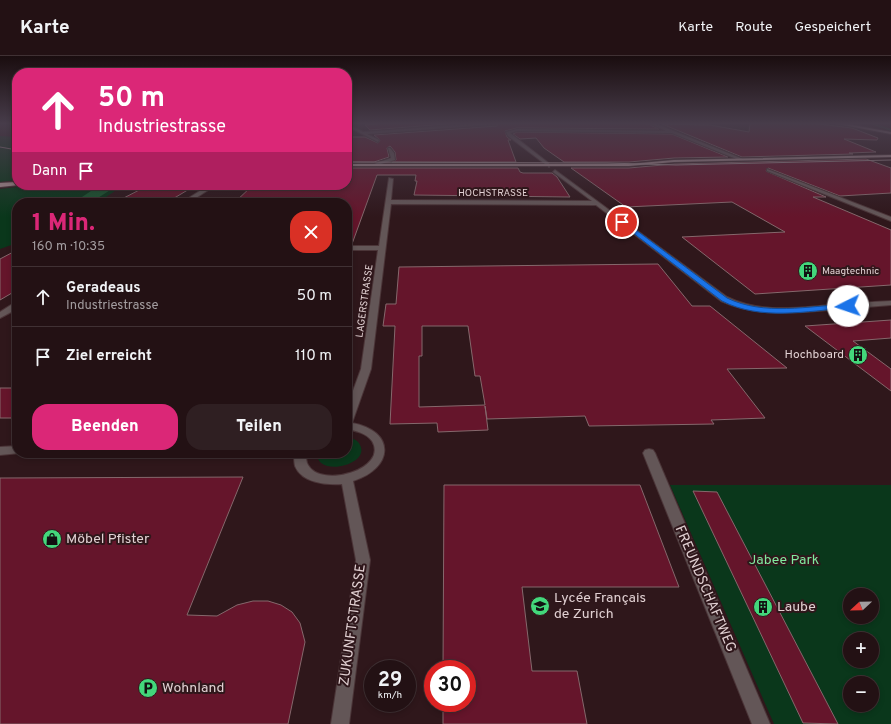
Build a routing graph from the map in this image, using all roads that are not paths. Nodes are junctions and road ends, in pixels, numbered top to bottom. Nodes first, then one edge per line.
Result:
1 (392, 154) edge
2 (534, 154) edge
3 (728, 154) edge
4 (891, 156) edge
5 (741, 159) junction
6 (376, 165) junction
7 (352, 166) edge
8 (549, 166) junction
9 (769, 170) dead end
10 (555, 171) dead end
11 (391, 179) dead end
12 (12, 184) edge
13 (0, 185) edge
14 (205, 190) edge
15 (192, 198) edge
16 (389, 202) junction
17 (597, 202) junction
18 (891, 219) edge
19 (352, 248) edge
20 (383, 248) junction
21 (891, 303) edge
22 (12, 308) edge
23 (0, 316) edge
24 (352, 408) edge
25 (352, 427) edge
26 (12, 450) edge
27 (0, 451) edge
28 (649, 453) dead end
29 (299, 458) edge
30 (347, 479) junction
31 (340, 724) edge
32 (761, 724) edge

1 - 6 street
2 - 8 street
3 - 5 street
4 - 5 main road
5 - 8 main road
6 - 7 main road
6 - 8 main road
9 - 18 street
10 - 17 street
11 - 16 street, LAGERSTRASSE
12 - 13 main road
14 - 15 street
16 - 17 street, HOCHSTRASSE
16 - 20 street, LAGERSTRASSE
17 - 21 street
19 - 20 street
20 - 24 street, LAGERSTRASSE
22 - 23 street
25 - 30 street
26 - 27 street
28 - 32 street, FREUNDSCHAFTWEG
29 - 30 street
30 - 31 street, ZUKUNFTSTRASSE

